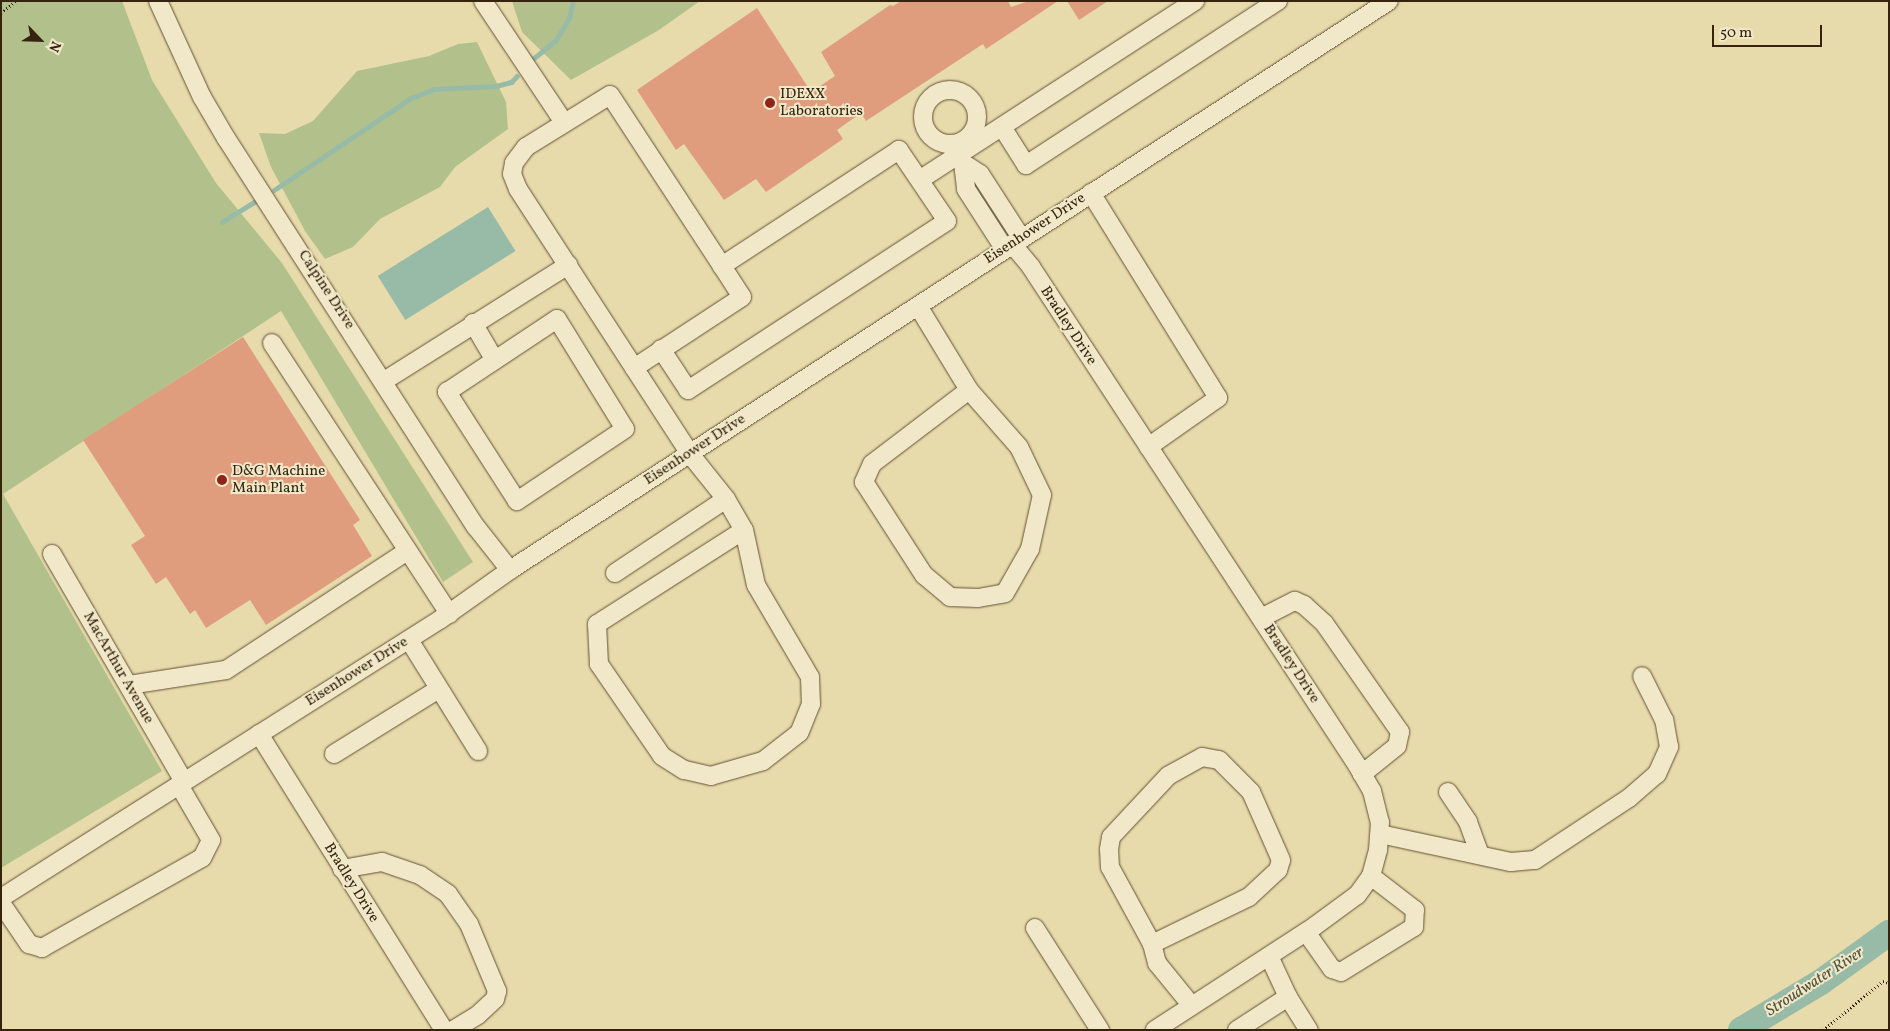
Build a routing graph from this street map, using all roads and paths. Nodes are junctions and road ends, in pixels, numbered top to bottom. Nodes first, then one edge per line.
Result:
1 (16, 1) edge
2 (158, 1) edge
3 (483, 1) edge
4 (1195, 1) edge
5 (1278, 1) edge
6 (1389, 1) edge
7 (1, 14) edge
8 (563, 122) junction
9 (1002, 126) junction
10 (957, 155) junction
11 (922, 179) junction
12 (1092, 193) junction
13 (1012, 244) junction
14 (568, 265) junction
15 (722, 266) junction
16 (918, 306) junction
17 (473, 323) junction
18 (272, 343) dead end
19 (661, 349) junction
20 (494, 359) junction
21 (634, 368) junction
22 (384, 381) junction
23 (969, 390) junction
24 (1148, 447) junction
25 (690, 454) junction
26 (726, 499) junction
27 (744, 530) junction
28 (407, 550) junction
29 (52, 554) dead end
30 (510, 570) junction
31 (615, 573) dead end
32 (449, 614) junction
33 (1261, 618) junction
34 (409, 640) junction
35 (1642, 676) dead end
36 (129, 685) junction
37 (439, 689) junction
38 (259, 734) junction
39 (478, 752) dead end
40 (334, 754) dead end
41 (1362, 774) junction
42 (181, 784) junction
43 (1448, 792) dead end
44 (1380, 834) junction
45 (1480, 855) junction
46 (342, 869) junction
47 (1371, 876) junction
48 (1, 898) edge
49 (1, 903) edge
50 (1035, 928) dead end
51 (1306, 932) junction
52 (1152, 944) junction
53 (1269, 956) junction
54 (1889, 983) edge
55 (1288, 997) junction
56 (1192, 1006) junction
57 (444, 1030) edge
58 (453, 1030) edge
59 (1100, 1030) edge
60 (1155, 1030) edge
61 (1237, 1030) edge
62 (1309, 1030) edge
63 (1823, 1030) edge

1 - 7 path
2 - 22 street, Calpine Drive
3 - 8 street
4 - 9 street
5 - 9 street
6 - 12 street, Eisenhower Drive
8 - 14 street
8 - 15 street
9 - 10 street
10 - 11 street
10 - 13 street, Bradley Drive
11 - 15 street
11 - 19 street
12 - 13 street, Eisenhower Drive
12 - 24 street
13 - 16 street, Eisenhower Drive
13 - 24 street, Bradley Drive
14 - 17 street
14 - 21 street
15 - 19 street
16 - 23 street
16 - 25 street, Eisenhower Drive
17 - 20 street
17 - 22 street
18 - 28 street
19 - 21 street
20 - 20 street
21 - 25 street
22 - 30 street, Calpine Drive
23 - 23 street
24 - 33 street, Bradley Drive
25 - 26 street
25 - 30 street, Eisenhower Drive
26 - 27 street
26 - 31 street
27 - 27 street
28 - 32 street
28 - 36 street
29 - 36 street, MacArthur Avenue
30 - 32 street, Eisenhower Drive
32 - 34 street, Eisenhower Drive
33 - 41 street, Bradley Drive
33 - 41 street
34 - 37 street
34 - 38 street, Eisenhower Drive
35 - 45 street
36 - 42 street, MacArthur Avenue
37 - 39 street
37 - 40 street
38 - 42 street, Eisenhower Drive
38 - 46 street, Bradley Drive
41 - 44 street, Bradley Drive
42 - 48 street, Eisenhower Drive
42 - 49 street, MacArthur Avenue
43 - 45 street
44 - 45 street
44 - 47 street, Bradley Drive
46 - 57 street, Bradley Drive
46 - 58 street
47 - 51 street, Bradley Drive
47 - 51 street
50 - 59 street
51 - 53 street, Bradley Drive
52 - 52 street
52 - 56 street
53 - 55 street
53 - 56 street, Bradley Drive
54 - 63 path
55 - 61 street
55 - 62 street
56 - 60 street, Bradley Drive

